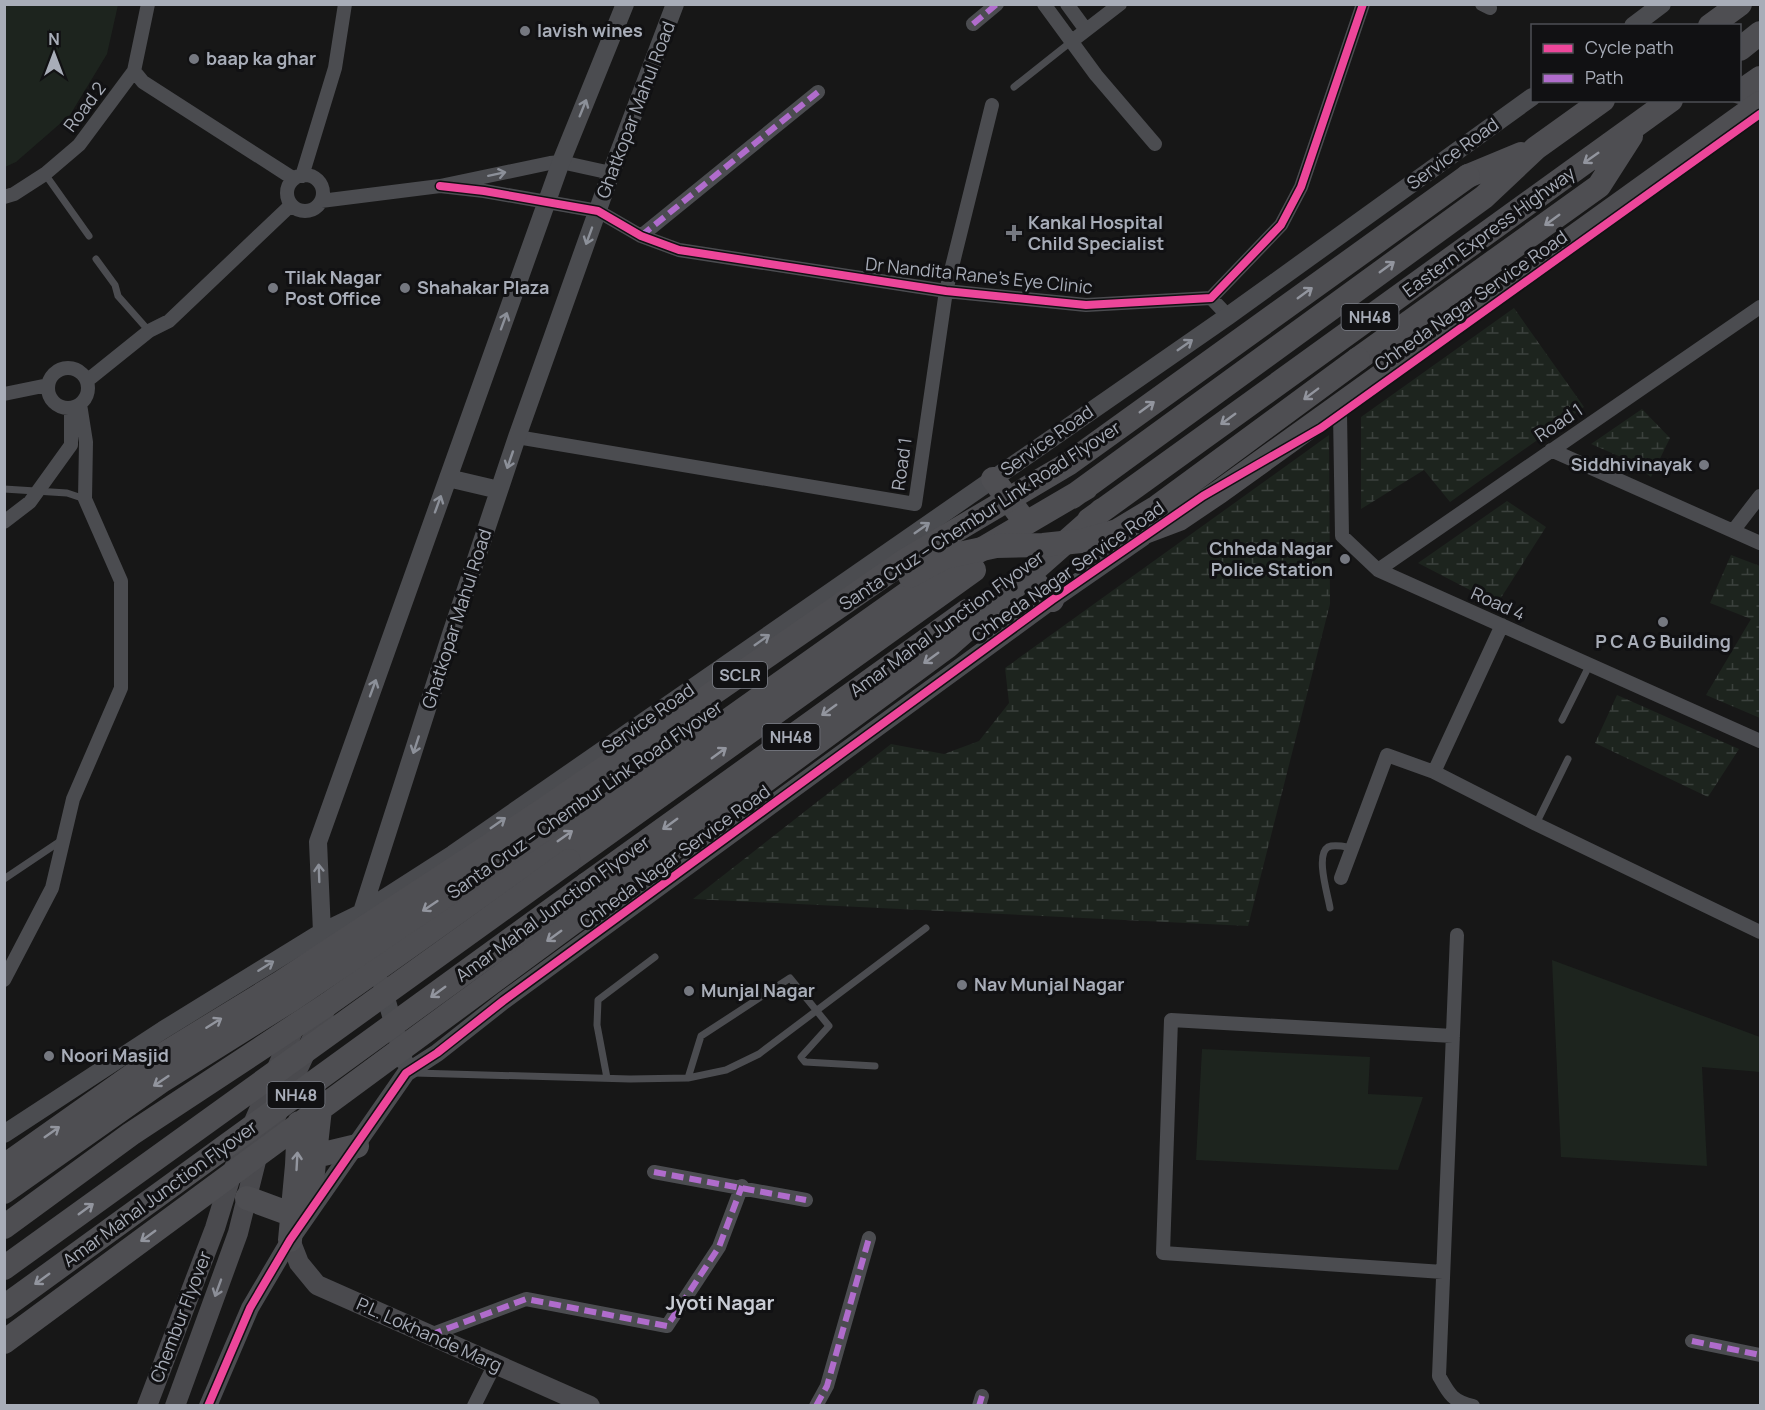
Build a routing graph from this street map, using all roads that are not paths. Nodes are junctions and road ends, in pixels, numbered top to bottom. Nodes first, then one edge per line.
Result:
1 (148, 4) edge
2 (345, 4) edge
3 (625, 4) edge
4 (675, 4) edge
5 (997, 4) edge
6 (1044, 4) edge
7 (1067, 4) edge
8 (1120, 4) edge
9 (1363, 4) edge
10 (1662, 4) edge
11 (1740, 4) edge
12 (973, 24) dead end
13 (1636, 24) edge
14 (1713, 24) edge
15 (1086, 30) junction
16 (1761, 33) edge
17 (1072, 41) junction
18 (1741, 48) edge
19 (134, 71) junction
20 (1761, 78) edge
21 (1014, 87) dead end
22 (1741, 91) edge
23 (818, 92) dead end
24 (1531, 99) edge
25 (1600, 102) edge
26 (1668, 102) edge
27 (1761, 103) edge
28 (993, 105) dead end
29 (1761, 114) edge
30 (1638, 124) junction
31 (1155, 144) dead end
32 (1536, 148) junction
33 (561, 162) junction
34 (611, 173) junction
35 (45, 174) junction
36 (298, 178) junction
37 (440, 186) junction
38 (4, 197) edge
39 (321, 201) junction
40 (546, 202) junction
41 (291, 205) junction
42 (598, 211) junction
43 (89, 236) dead end
44 (641, 236) junction
45 (96, 259) dead end
46 (946, 291) junction
47 (1211, 298) junction
48 (1761, 307) edge
49 (1228, 316) junction
50 (149, 331) junction
51 (88, 381) junction
52 (48, 385) junction
53 (4, 394) edge
54 (75, 406) junction
55 (1340, 413) junction
56 (518, 437) junction
57 (1551, 450) junction
58 (448, 478) junction
59 (993, 479) junction
60 (1086, 488) junction
61 (4, 489) edge
62 (499, 490) junction
63 (38, 491) junction
64 (1761, 496) edge
65 (85, 499) junction
66 (1102, 510) junction
67 (4, 522) edge
68 (1026, 523) junction
69 (1733, 531) junction
70 (1081, 541) junction
71 (1761, 543) edge
72 (1377, 570) junction
73 (1028, 575) junction
74 (1052, 600) junction
75 (1502, 625) junction
76 (1590, 664) junction
77 (1563, 720) dead end
78 (1761, 741) edge
79 (1568, 759) dead end
80 (1434, 772) junction
81 (1536, 824) junction
82 (63, 839) junction
83 (1353, 848) junction
84 (1341, 878) dead end
85 (4, 879) edge
86 (1330, 908) dead end
87 (362, 913) junction
88 (926, 928) dead end
89 (321, 932) junction
90 (1761, 932) edge
91 (1457, 935) dead end
92 (655, 957) dead end
93 (378, 969) junction
94 (4, 980) edge
95 (336, 993) junction
96 (817, 1010) junction
97 (295, 1026) junction
98 (1453, 1036) junction
99 (401, 1048) junction
100 (874, 1066) dead end
101 (406, 1073) junction
102 (367, 1074) junction
103 (607, 1078) junction
104 (688, 1078) junction
105 (320, 1109) junction
106 (299, 1123) junction
107 (4, 1134) edge
108 (357, 1146) junction
109 (315, 1156) junction
110 (257, 1157) junction
111 (4, 1166) edge
112 (654, 1172) dead end
113 (232, 1173) junction
114 (742, 1186) junction
115 (4, 1192) edge
116 (247, 1198) junction
117 (806, 1200) dead end
118 (301, 1213) junction
119 (4, 1227) edge
120 (238, 1233) joint
121 (869, 1238) dead end
122 (290, 1240) junction
123 (4, 1268) edge
124 (1443, 1272) junction
125 (4, 1306) edge
126 (430, 1335) junction
127 (1692, 1341) dead end
128 (4, 1342) edge
129 (1761, 1355) edge
130 (495, 1364) junction
131 (147, 1406) edge
132 (175, 1406) edge
133 (208, 1406) edge
134 (474, 1406) edge
135 (590, 1406) edge
136 (816, 1406) edge
137 (1473, 1406) edge

1 - 19 street, Road 2
2 - 36 street
33 -> 3 street
4 - 34 street, Ghatkopar Mahul Road
5 - 12 street
6 - 17 street
7 - 15 street
8 - 15 street
9 - 47 street
10 - 13 street
11 - 14 highway
15 - 17 street
16 - 18 highway
17 - 21 lane
17 - 31 street
19 - 35 street, Road 2
19 - 36 street
20 - 22 highway
23 - 44 street
24 - 49 street, Service Road
25 - 32 highway, Eastern Express Highway / NH48
26 - 30 highway, Eastern Express Highway / NH48
27 - 70 highway, bridge
28 - 46 street, Road 1
29 - 55 street, Chheda Nagar Service Road
30 -> 66 highway, Eastern Express Highway / NH48
30 -> 70 highway, Santa Cruz – Chembur Link Road Flyover / SCLR, bridge
60 -> 32 highway, Eastern Express Highway / NH48
111 -> 32 highway, Santa Cruz – Chembur Link Road Flyover / SCLR, bridge
33 - 34 street
37 -> 33 street
33 - 40 street
34 - 42 street, Ghatkopar Mahul Road
35 - 38 street, Road 2
35 - 43 lane
36 - 39 street
36 - 41 street
37 - 39 street
37 - 40 street
39 - 41 street
40 - 42 street
58 -> 40 street
41 - 50 street
42 - 44 street, Dr Nandita Rane's Eye Clinic
42 -> 56 street, Ghatkopar Mahul Road
44 - 46 street, Dr Nandita Rane's Eye Clinic
45 - 50 lane
46 - 47 street, Dr Nandita Rane's Eye Clinic
46 - 56 street, Road 1
47 - 49 street
48 - 57 street, Road 1
59 -> 49 street, Service Road
50 - 51 street
51 - 52 street
51 - 54 street
52 - 53 street
52 - 54 street
54 - 63 street
54 - 65 street
55 - 72 street, Road 4
55 - 74 street, Chheda Nagar Service Road
56 -> 62 street, Ghatkopar Mahul Road
57 - 69 street
57 - 72 street, Road 1
58 - 62 street
89 -> 58 street
59 - 68 highway
87 -> 59 street, Service Road
60 - 68 highway
123 -> 60 highway, Amar Mahal Junction Flyover / NH48, bridge
61 - 63 lane
62 -> 87 street, Ghatkopar Mahul Road
63 - 65 lane
63 - 67 street
64 - 69 street
65 - 82 street
66 - 73 highway
66 -> 125 highway, Amar Mahal Junction Flyover / NH48, bridge
93 -> 68 highway
69 - 71 street
70 -> 115 highway, Santa Cruz – Chembur Link Road Flyover / SCLR, bridge
72 - 75 street, Road 4
73 - 74 highway
73 -> 99 highway
74 - 101 street, Chheda Nagar Service Road
75 - 76 street, Road 4
75 - 80 street
76 - 77 lane
76 - 78 street, Road 4
79 - 81 lane
80 - 81 street
80 - 83 street
81 - 90 street
82 - 85 lane
82 - 94 street
83 - 84 street
83 - 86 lane
87 - 89 street, Service Road
87 - 93 street
87 - 95 street, Ghatkopar Mahul Road
88 - 96 lane
89 - 95 street
89 - 97 street
107 -> 89 street, Service Road
91 - 98 street
92 - 103 lane
93 - 95 highway
93 - 99 street
95 - 97 highway
95 - 102 street
95 - 110 main road, Ghatkopar Mahul Road
96 - 100 lane
96 - 104 lane
96 - 104 lane
97 - 113 main road
97 - 119 highway
98 - 124 street
98 - 124 street
99 - 101 street
99 - 102 highway
101 - 103 lane
101 - 108 street
102 - 105 highway
103 - 104 lane
105 - 106 highway
105 - 109 highway
106 - 110 highway
118 -> 106 highway
108 - 109 highway
108 - 118 street
109 - 118 highway
110 - 113 highway
110 - 116 main road, Ghatkopar Mahul Road
112 - 114 street
113 -> 128 highway
113 - 131 main road, Chembur Flyover
114 - 117 street
114 - 126 street
116 - 118 highway
116 - 120 main road, Ghatkopar Mahul Road
118 - 122 highway
120 -> 132 main road, Chembur Flyover
121 - 136 street
122 - 126 main road, P.L. Lokhande Marg
122 - 133 street
124 - 137 street
126 - 130 main road, P.L. Lokhande Marg
127 - 129 street
130 - 134 street
130 - 135 main road, P.L. Lokhande Marg

